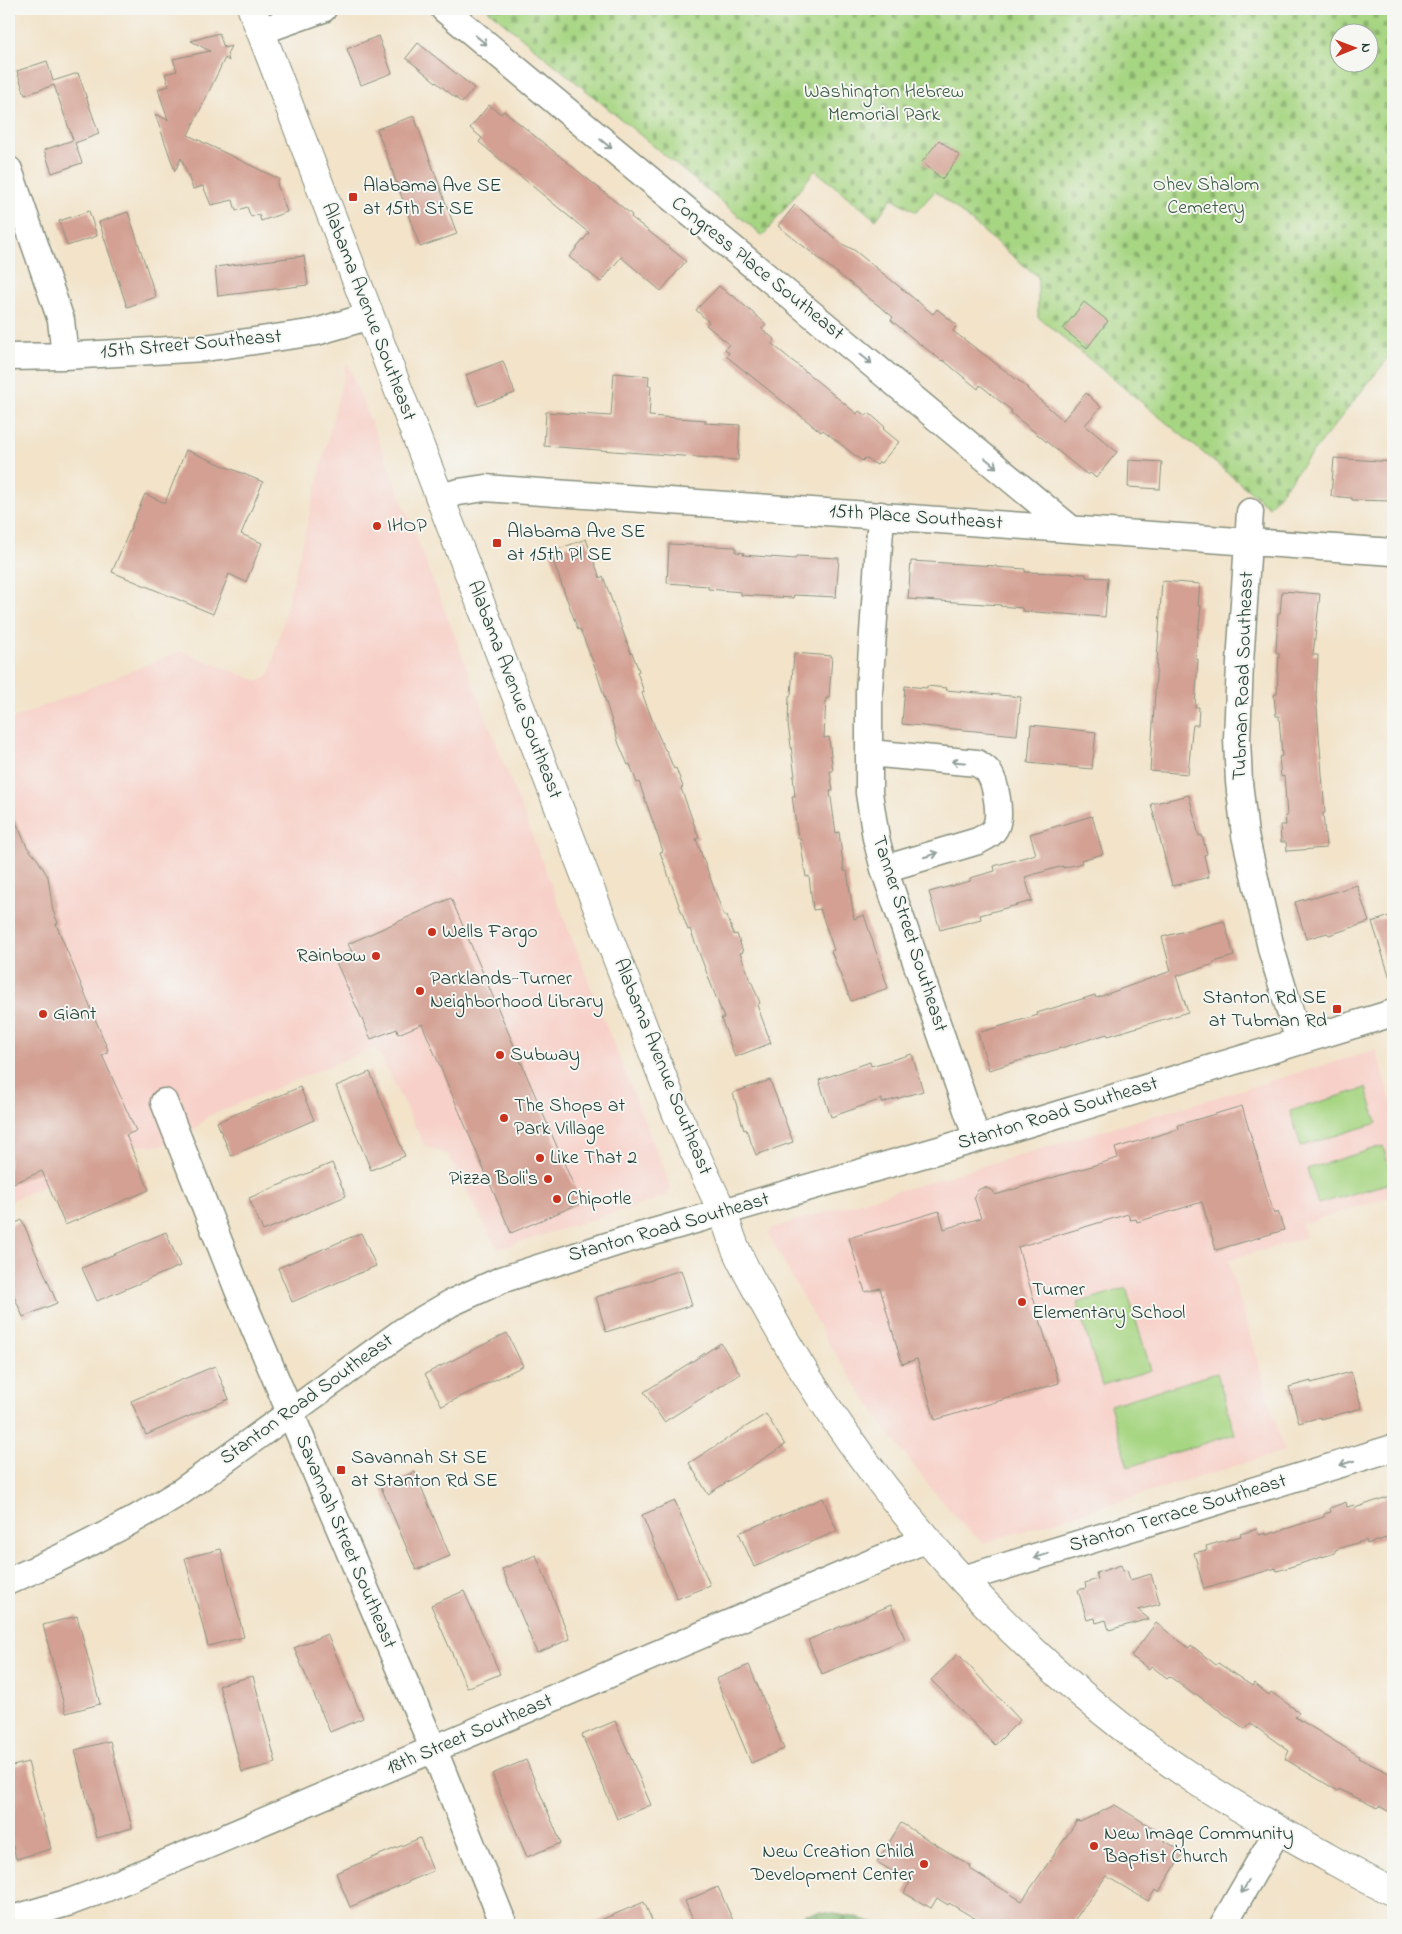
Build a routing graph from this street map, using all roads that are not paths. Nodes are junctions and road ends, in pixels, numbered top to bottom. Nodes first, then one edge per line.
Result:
1 (323, 9) edge
2 (444, 9) edge
3 (256, 20) edge
4 (9, 170) edge
5 (370, 316) junction
6 (65, 356) junction
7 (9, 357) edge
8 (439, 498) junction
9 (1250, 512) dead end
10 (881, 515) junction
11 (1071, 529) junction
12 (1249, 542) junction
13 (1393, 552) edge
14 (869, 753) junction
15 (884, 869) junction
16 (1393, 1013) edge
17 (1299, 1041) junction
18 (164, 1102) dead end
19 (977, 1138) junction
20 (722, 1213) junction
21 (290, 1412) junction
22 (1393, 1448) edge
23 (927, 1539) junction
24 (964, 1580) junction
25 (9, 1581) edge
26 (434, 1750) junction
27 (1278, 1830) junction
28 (1393, 1892) edge
29 (9, 1920) edge
30 (504, 1925) edge
31 (1223, 1925) edge

1 - 3 street
2 -> 11 street, Congress Place Southeast
3 - 5 main road, Alabama Avenue Southeast
4 - 6 street
5 - 6 street, 15th Street Southeast
5 - 8 main road, Alabama Avenue Southeast
6 - 7 street, 15th Street Southeast
8 - 10 street, 15th Place Southeast
8 - 20 main road, Alabama Avenue Southeast
9 - 12 street, Tubman Road Southeast
10 - 11 street, 15th Place Southeast
10 - 14 street, Tanner Street Southeast
11 - 12 street, 15th Place Southeast
12 - 13 street, 15th Place Southeast
12 - 17 street, Tubman Road Southeast
14 - 15 street, Tanner Street Southeast
15 -> 14 street
15 - 19 street, Tanner Street Southeast
16 - 17 street, Stanton Road Southeast
17 - 19 street, Stanton Road Southeast
18 - 21 street, Savannah Street Southeast
19 - 20 street, Stanton Road Southeast
20 - 21 street, Stanton Road Southeast
20 - 23 main road, Alabama Avenue Southeast
21 - 25 street, Stanton Road Southeast
21 - 26 street, Savannah Street Southeast
22 -> 24 street, Stanton Terrace Southeast
23 - 24 main road, Alabama Avenue Southeast
23 - 26 street, 18th Street Southeast
24 - 27 main road, Alabama Avenue Southeast
26 - 29 street, 18th Street Southeast
26 - 30 street, Savannah Street Southeast
27 - 28 main road, Alabama Avenue Southeast
27 -> 31 street

